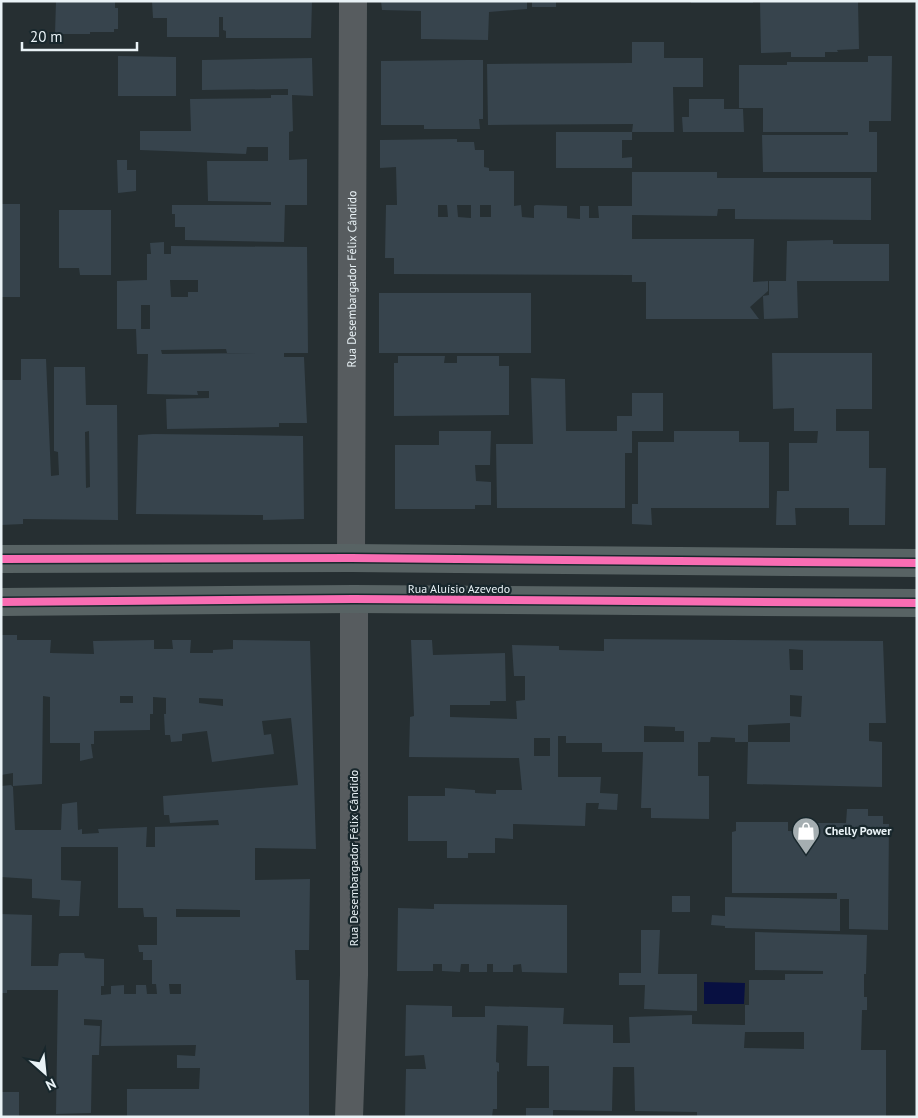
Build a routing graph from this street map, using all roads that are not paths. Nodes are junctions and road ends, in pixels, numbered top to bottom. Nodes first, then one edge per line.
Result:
1 (353, 1) edge
2 (351, 558) junction
3 (1, 559) edge
4 (917, 562) edge
5 (354, 599) junction
6 (1, 602) edge
7 (917, 603) edge
8 (349, 1117) edge

1 - 2 street, Rua Desembargador Félix Cândido
2 - 3 main road
2 - 4 main road
5 - 6 main road, Rua Aluísio Azevedo
5 - 7 main road, Rua Aluísio Azevedo
5 - 8 street, Rua Desembargador Félix Cândido

